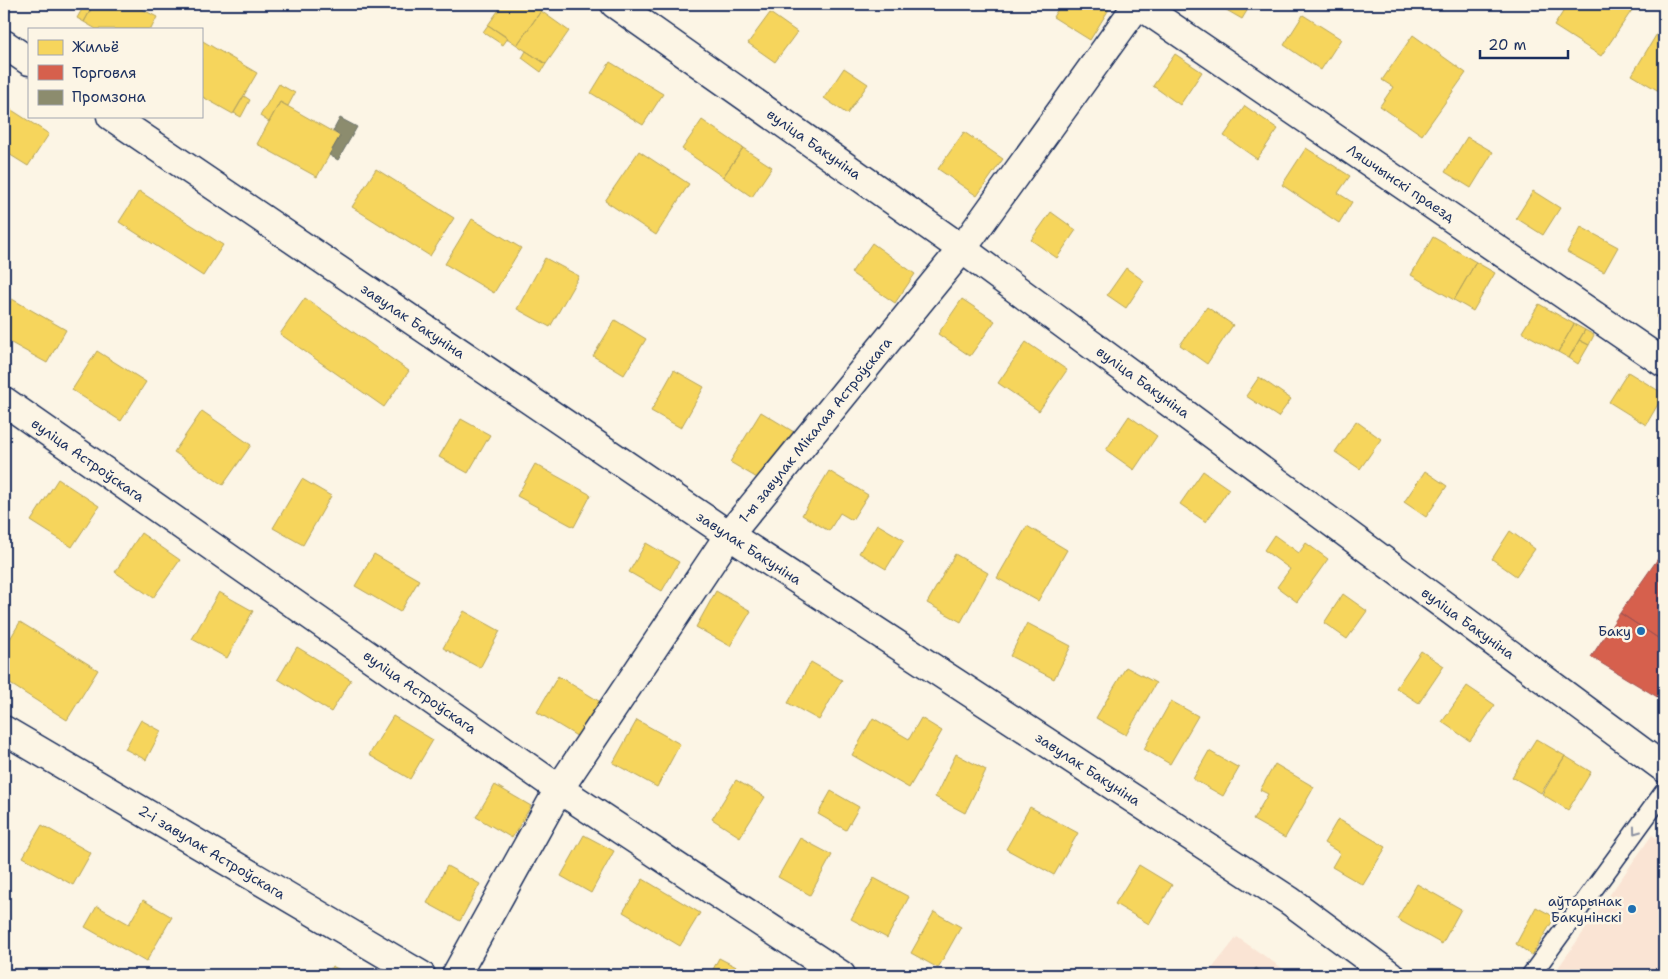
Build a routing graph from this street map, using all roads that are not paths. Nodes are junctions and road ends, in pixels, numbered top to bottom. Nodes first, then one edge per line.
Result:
1 (615, 4) edge
2 (1138, 4) edge
3 (4, 44) edge
4 (28, 60) edge
5 (113, 118) edge
6 (962, 249) junction
7 (1664, 363) edge
8 (4, 401) edge
9 (729, 535) junction
10 (4, 730) edge
11 (1664, 768) edge
12 (559, 789) junction
13 (1664, 792) edge
14 (421, 975) edge
15 (456, 975) edge
16 (841, 975) edge
17 (1390, 975) edge
18 (1531, 975) edge

1 - 6 street, вуліца Бакуніна
2 - 6 street, 1-ы завулак Мікалая Астроўскага
2 - 7 street, Ляшчынскі праезд
3 - 4 street
5 - 9 street, завулак Бакуніна
6 - 9 street, 1-ы завулак Мікалая Астроўскага
6 - 11 street, вуліца Бакуніна
8 - 12 street, вуліца Астроўскага
9 - 12 street, 1-ы завулак Мікалая Астроўскага
9 - 17 street, завулак Бакуніна
10 - 14 street, 2-і завулак Астроўскага
12 - 15 street, 1-ы завулак Мікалая Астроўскага
12 - 16 street, вуліца Астроўскага
13 -> 18 lane

